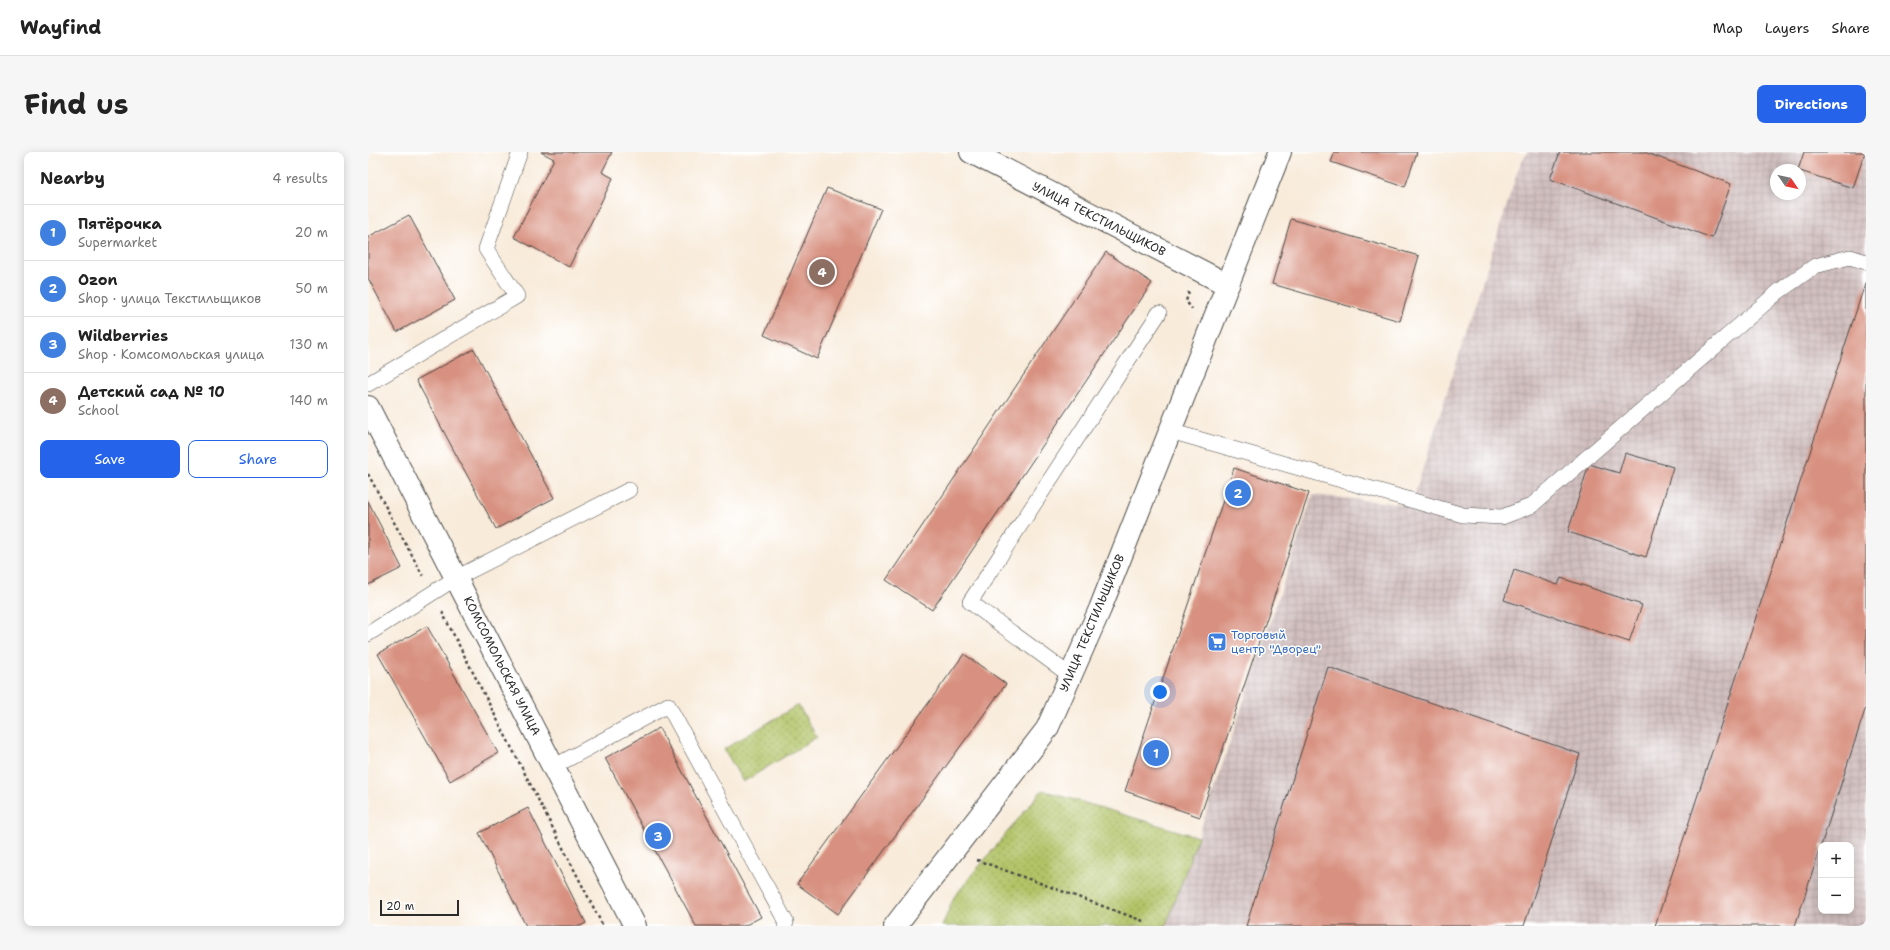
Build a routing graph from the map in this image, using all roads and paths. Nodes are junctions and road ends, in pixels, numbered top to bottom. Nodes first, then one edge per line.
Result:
1 (520, 152) edge
2 (971, 152) edge
3 (1280, 152) edge
4 (1866, 262) edge
5 (1228, 285) junction
6 (1160, 313) dead end
7 (368, 384) edge
8 (368, 407) edge
9 (1170, 431) junction
10 (368, 474) edge
11 (629, 490) dead end
12 (456, 578) junction
13 (432, 593) junction
14 (368, 634) edge
15 (1071, 676) junction
16 (553, 767) junction
17 (970, 858) dead end
18 (1146, 922) dead end
19 (603, 926) edge
20 (636, 926) edge
21 (785, 926) edge
22 (895, 926) edge

1 - 7 lane
2 - 5 street, УЛИЦА ТЕКСТИЛЬЩИКОВ
3 - 5 street, УЛИЦА ТЕКСТИЛЬЩИКОВ
4 - 9 lane
5 - 9 street, УЛИЦА ТЕКСТИЛЬЩИКОВ
6 - 15 lane
8 - 12 street, КОМСОМОЛЬСКАЯ УЛИЦА
9 - 15 street, УЛИЦА ТЕКСТИЛЬЩИКОВ
10 - 13 path
11 - 12 lane
12 - 13 lane
12 - 16 street, КОМСОМОЛЬСКАЯ УЛИЦА
13 - 14 lane
13 - 19 path
15 - 22 street, УЛИЦА ТЕКСТИЛЬЩИКОВ
16 - 20 street, КОМСОМОЛЬСКАЯ УЛИЦА
16 - 21 lane
17 - 18 path

